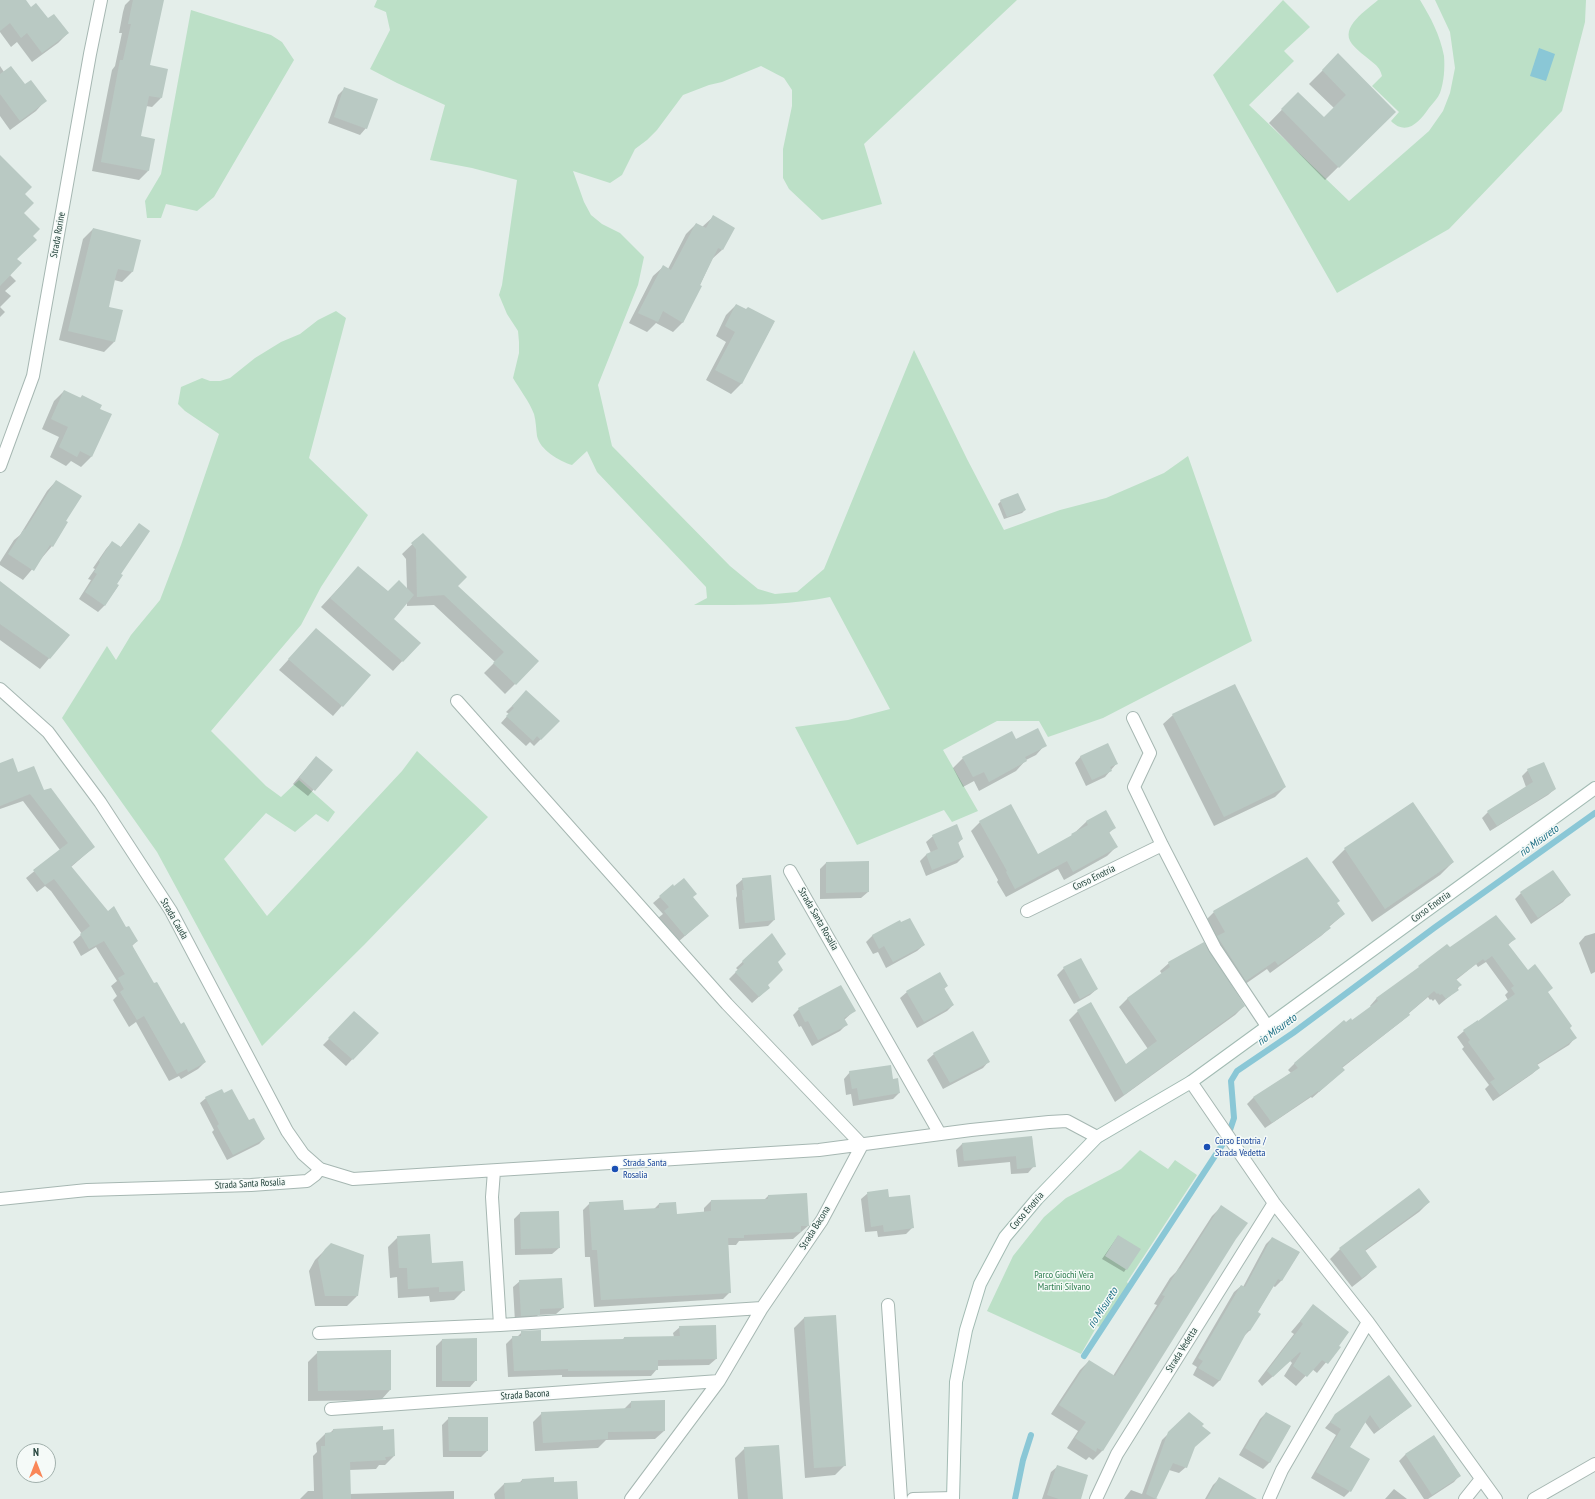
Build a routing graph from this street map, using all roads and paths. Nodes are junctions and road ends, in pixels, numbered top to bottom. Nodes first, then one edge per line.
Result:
1 (101, 0) edge
2 (0, 466) edge
3 (0, 689) edge
4 (457, 701) dead end
5 (1133, 718) dead end
6 (1595, 788) edge
7 (1162, 845) junction
8 (790, 871) dead end
9 (1027, 911) dead end
10 (1267, 1026) junction
11 (1191, 1082) junction
12 (940, 1134) junction
13 (1097, 1137) junction
14 (862, 1145) junction
15 (320, 1169) junction
16 (494, 1171) junction
17 (0, 1199) edge
18 (1274, 1203) junction
19 (888, 1305) dead end
20 (762, 1308) junction
21 (1368, 1322) junction
22 (500, 1325) junction
23 (319, 1333) dead end
24 (719, 1381) junction
25 (331, 1409) dead end
26 (1595, 1464) edge
27 (1482, 1480) junction
28 (953, 1498) edge
29 (631, 1499) edge
30 (901, 1499) edge
31 (913, 1499) edge
32 (1096, 1499) edge
33 (1269, 1499) edge
34 (1465, 1499) edge
35 (1496, 1499) edge
36 (1534, 1499) edge

1 - 2 street, Strada Rorine
3 - 15 street, Strada Cauda
4 - 14 street
5 - 7 street
6 - 10 street, Corso Enotria
7 - 9 street, Corso Enotria
7 - 10 street
8 - 12 street, Strada Santa Rosalia
10 - 11 street, Corso Enotria
11 - 13 street, Corso Enotria
11 - 18 street
12 - 13 street
12 - 14 street
13 - 28 street, Corso Enotria
14 - 16 street
14 - 20 street, Strada Bacona
15 - 16 street
15 - 17 street, Strada Santa Rosalia
16 - 22 street
18 - 21 street
18 - 32 street, Strada Vedetta
19 - 30 street
20 - 22 street
20 - 24 street, Strada Bacona
21 - 27 street
21 - 33 street
22 - 23 street
24 - 25 street, Strada Bacona
24 - 29 street, Strada Bacona
26 - 36 street
27 - 34 street
27 - 35 street
28 - 31 street

